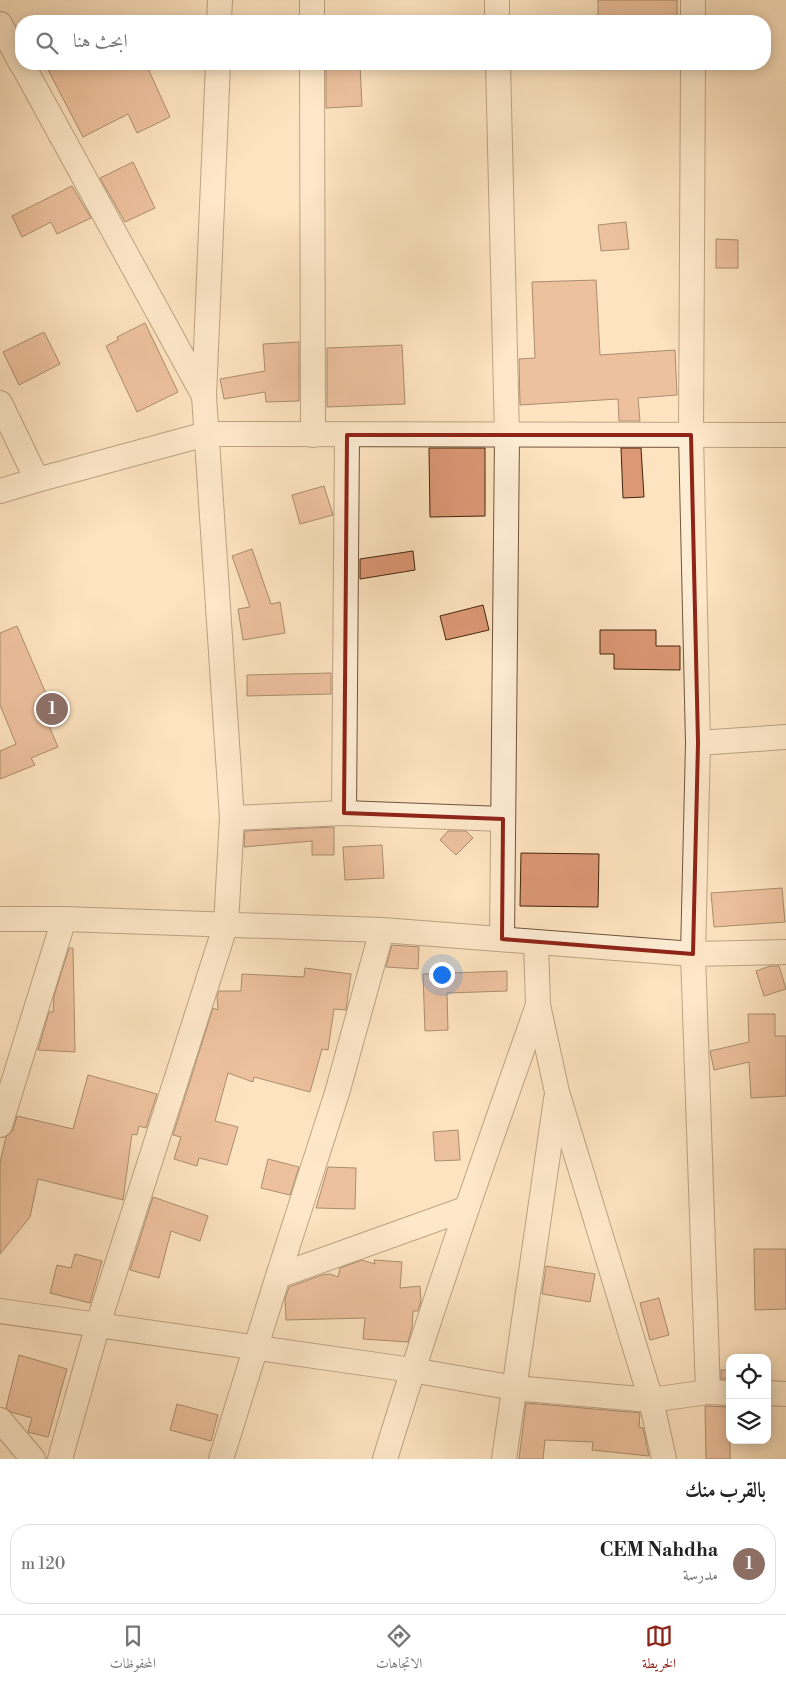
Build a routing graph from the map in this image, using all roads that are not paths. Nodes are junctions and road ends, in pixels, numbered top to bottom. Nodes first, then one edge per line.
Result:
1 (220, 0) edge
2 (312, 0) edge
3 (497, 0) edge
4 (693, 0) edge
5 (220, 15) edge
6 (312, 15) edge
7 (497, 15) edge
8 (693, 15) edge
9 (0, 24) edge
10 (15, 51) edge
11 (26, 70) edge
12 (218, 70) edge
13 (312, 70) edge
14 (498, 70) edge
15 (693, 70) edge
16 (204, 396) junction
17 (0, 403) edge
18 (206, 434) junction
19 (313, 435) junction
20 (347, 435) junction
21 (507, 435) junction
22 (691, 435) junction
23 (786, 435) edge
24 (37, 480) junction
25 (0, 491) edge
26 (786, 737) edge
27 (698, 743) junction
28 (344, 813) junction
29 (232, 818) junction
30 (503, 819) junction
31 (0, 919) edge
32 (64, 919) junction
33 (226, 924) junction
34 (382, 930) junction
35 (502, 940) junction
36 (536, 942) junction
37 (786, 952) edge
38 (693, 954) junction
39 (538, 1005) junction
40 (557, 1092) junction
41 (0, 1125) edge
42 (465, 1209) junction
43 (278, 1276) junction
44 (0, 1311) edge
45 (98, 1324) junction
46 (256, 1347) junction
47 (412, 1370) junction
48 (514, 1388) junction
49 (719, 1393) edge
50 (771, 1394) edge
51 (786, 1394) edge
52 (651, 1400) junction
53 (0, 1420) edge
54 (33, 1459) edge
55 (60, 1459) edge
56 (221, 1459) edge
57 (385, 1459) edge
58 (504, 1459) edge
59 (664, 1459) edge

1 - 5 street
2 - 6 street
3 - 7 street
4 - 8 street
9 - 10 street
11 - 16 street
12 - 16 street
13 - 19 street
14 - 21 street
15 - 22 street
16 - 18 street
17 - 24 street
18 - 19 street
18 - 24 street
18 - 29 street
19 - 20 street
20 - 21 street
20 - 28 street
21 - 22 street
21 - 30 street
22 - 23 street
22 - 27 street
24 - 25 street
26 - 27 street
27 - 38 street
28 - 29 street
28 - 30 street
29 - 33 street
30 - 35 street
31 - 32 street
32 - 33 street
32 - 41 street
33 - 34 street
33 - 45 street
34 - 35 street
34 - 43 street
35 - 36 street
36 - 38 street
36 - 39 street
37 - 38 street
38 - 49 street
39 - 40 street
39 - 42 street
40 - 48 street
40 - 52 street
42 - 43 street
42 - 47 street
43 - 46 street
44 - 45 street
45 - 46 street
45 - 55 street
46 - 47 street
46 - 56 street
47 - 48 street
47 - 57 street
48 - 52 street
48 - 58 street
49 - 52 street
50 - 51 street
52 - 59 street
53 - 54 street

